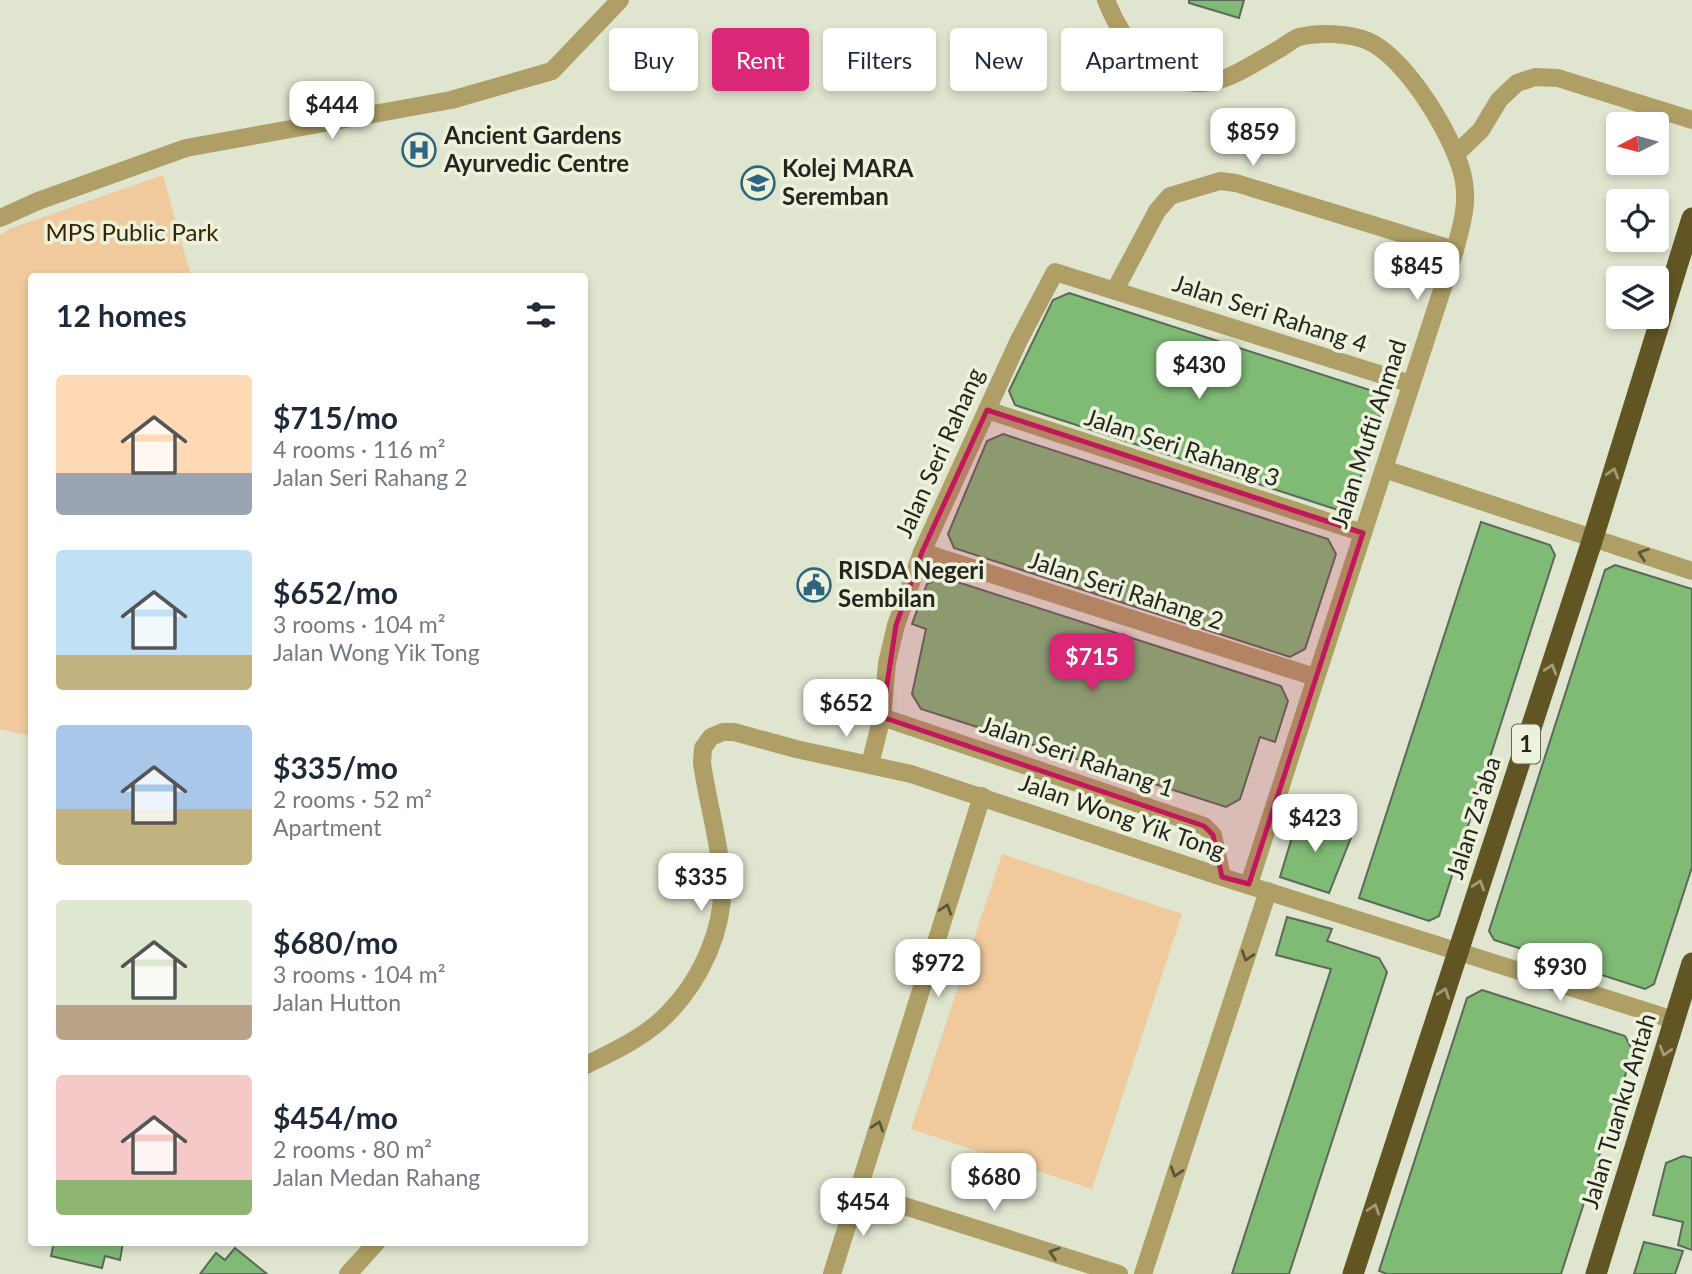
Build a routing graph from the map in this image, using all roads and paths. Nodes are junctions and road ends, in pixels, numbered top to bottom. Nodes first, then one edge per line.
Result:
1 (620, 0) edge
2 (1106, 0) edge
3 (1692, 120) edge
4 (1457, 153) junction
5 (0, 218) edge
6 (1692, 218) edge
7 (1455, 250) junction
8 (1115, 290) junction
9 (1411, 384) junction
10 (986, 410) junction
11 (1384, 469) junction
12 (1363, 533) junction
13 (1593, 538) junction
14 (922, 552) junction
15 (1692, 570) edge
16 (1315, 677) junction
17 (883, 718) junction
18 (870, 764) junction
19 (982, 796) junction
20 (1222, 877) junction
21 (1249, 884) junction
22 (1268, 891) junction
23 (1458, 950) junction
24 (1692, 963) edge
25 (1674, 1020) junction
26 (588, 1064) edge
27 (857, 1191) junction
28 (373, 1246) edge
29 (348, 1274) edge
30 (832, 1274) edge
31 (1119, 1274) edge
32 (1143, 1274) edge
33 (1353, 1274) edge
34 (1596, 1274) edge

1 - 5 street
2 - 4 street, Jalan Mufti Ahmad
3 - 4 street
4 - 7 street, Jalan Mufti Ahmad
13 -> 6 highway, Jalan Za'aba / 1
7 - 8 street
7 - 9 street, Jalan Mufti Ahmad
8 - 9 street, Jalan Seri Rahang 4
8 - 10 street, Jalan Seri Rahang
9 - 11 street, Jalan Mufti Ahmad
10 - 12 street, Jalan Seri Rahang 3
10 - 14 street, Jalan Seri Rahang
11 - 12 street, Jalan Mufti Ahmad
11 - 13 street
12 - 16 street, Jalan Mufti Ahmad
15 -> 13 street
23 -> 13 highway, Jalan Za'aba / 1
14 - 16 street, Jalan Seri Rahang 2
14 - 17 street, Jalan Seri Rahang
16 - 21 street, Jalan Mufti Ahmad
17 - 18 street, Jalan Seri Rahang
17 - 20 street, Jalan Seri Rahang 1
18 - 19 street, Jalan Wong Yik Tong
18 - 26 street, Jalan Wong Yik Tong
19 - 20 street, Jalan Wong Yik Tong
27 -> 19 street
20 - 21 street, Jalan Wong Yik Tong
21 - 22 street, Jalan Wong Yik Tong
22 - 23 street, Jalan Wong Yik Tong
22 -> 32 street
23 - 25 street, Jalan Wong Yik Tong
33 -> 23 highway, Jalan Za'aba / 1
24 - 25 highway, Jalan Tuanku Antah
25 -> 34 highway, Jalan Tuanku Antah
27 - 30 street
31 -> 27 street
28 - 29 street

